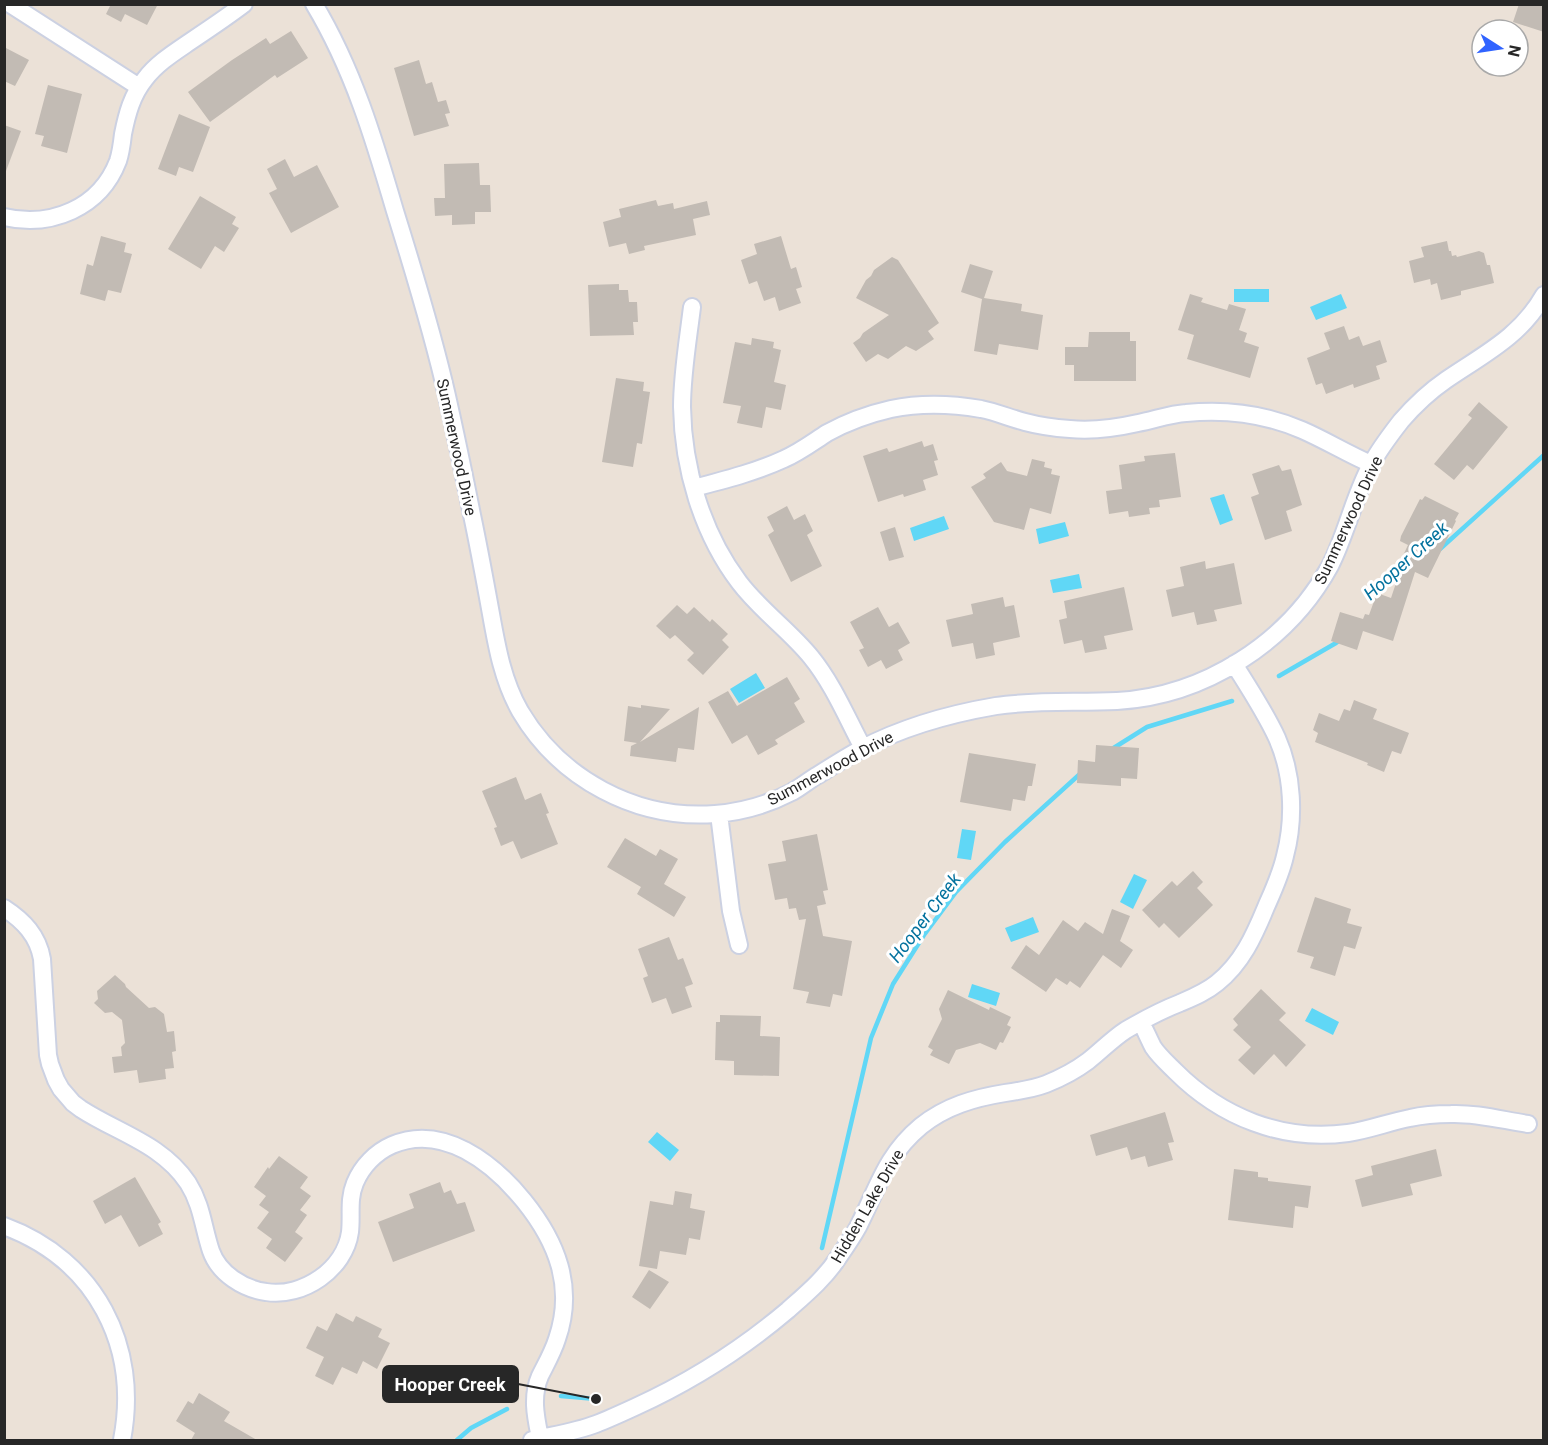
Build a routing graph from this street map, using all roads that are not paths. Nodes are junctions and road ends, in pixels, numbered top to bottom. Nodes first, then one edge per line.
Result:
1 (10, 4) edge
2 (244, 4) edge
3 (314, 4) edge
4 (139, 87) junction
5 (4, 217) edge
6 (1544, 295) edge
7 (692, 307) dead end
8 (1371, 464) junction
9 (694, 488) junction
10 (1234, 664) junction
11 (863, 748) junction
12 (719, 814) junction
13 (4, 908) edge
14 (739, 945) dead end
15 (1141, 1022) junction
16 (1528, 1124) dead end
17 (4, 1226) edge
18 (536, 1439) edge
19 (122, 1440) edge

1 - 4 street
2 - 4 street
3 - 12 street, Summerwood Drive
4 - 5 street
6 - 8 street, Summerwood Drive
7 - 9 street
8 - 9 street
8 - 10 street, Summerwood Drive
9 - 11 street
10 - 11 street, Summerwood Drive
10 - 15 street, Hidden Lake Drive
11 - 12 street, Summerwood Drive
12 - 14 street
13 - 18 street
15 - 16 street
15 - 18 street, Hidden Lake Drive
17 - 19 street

